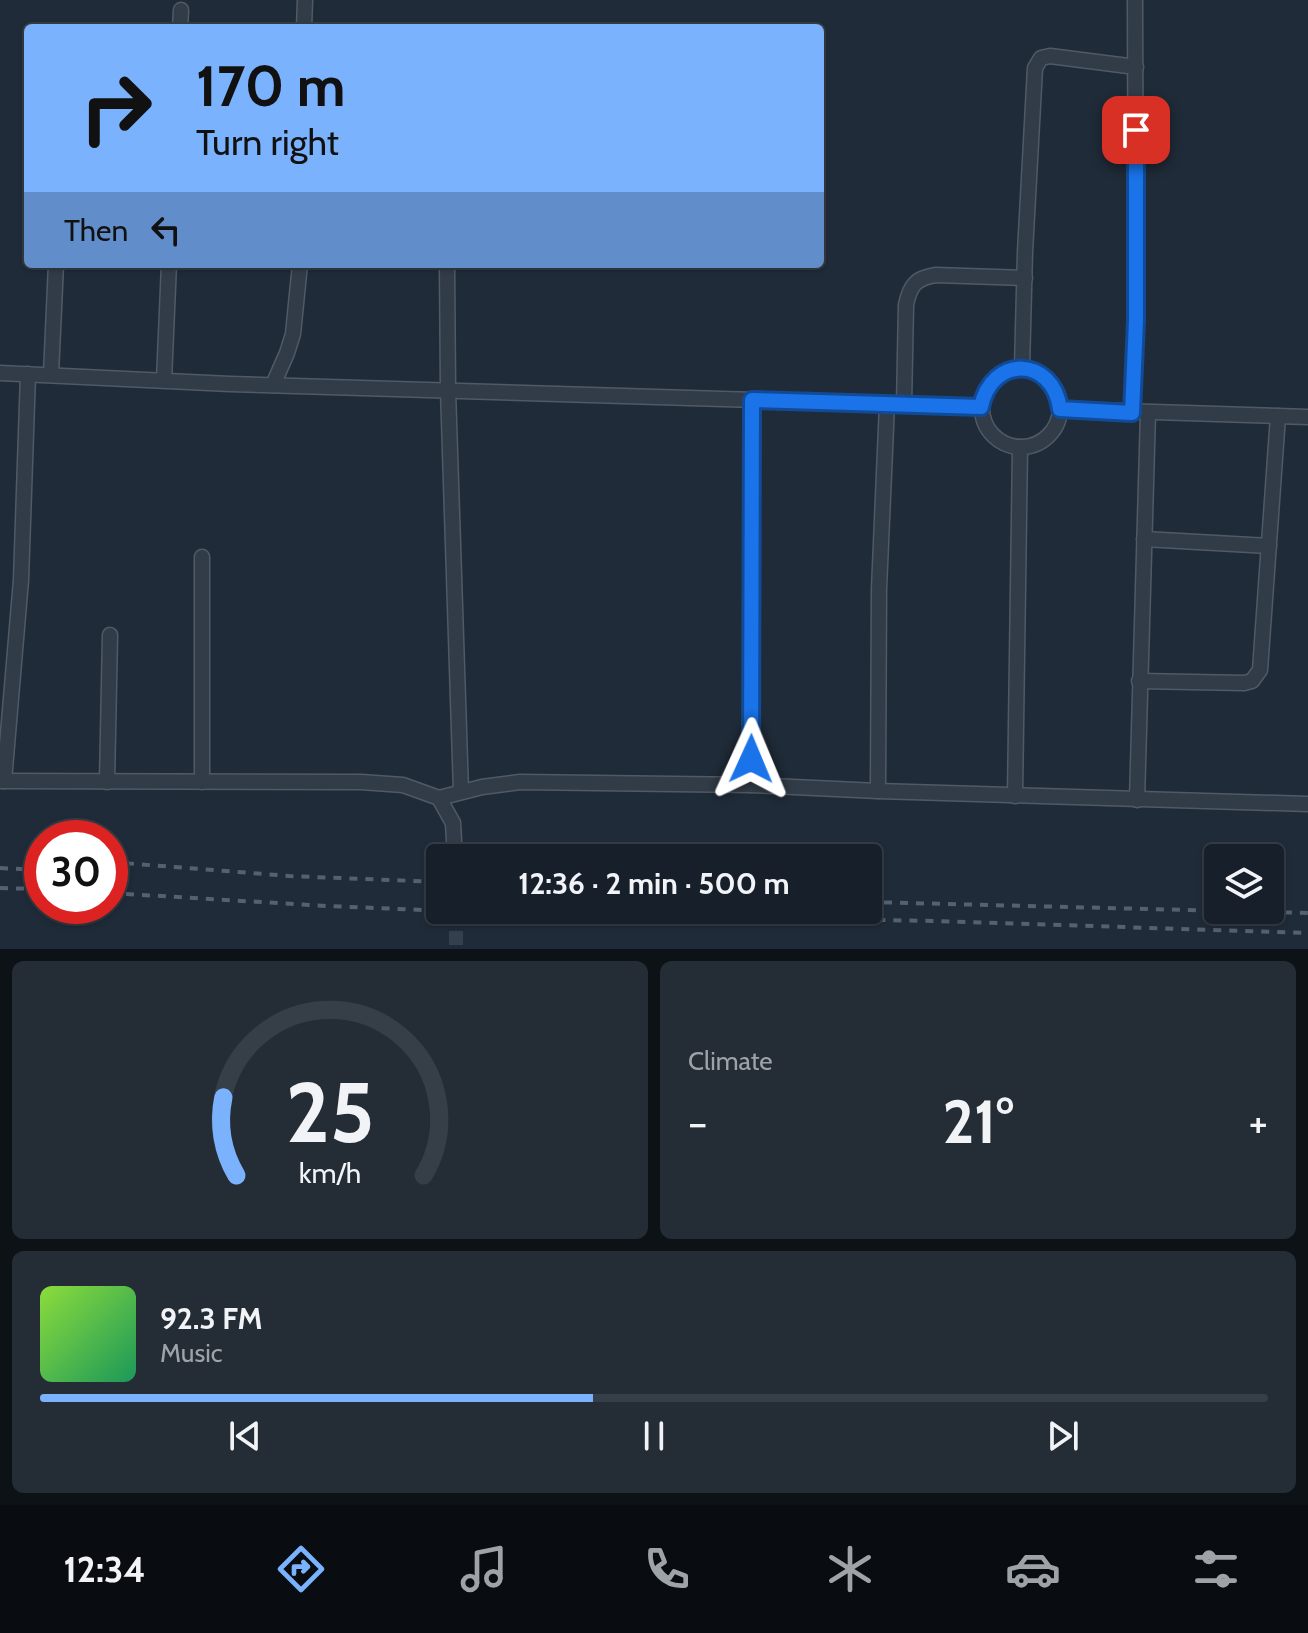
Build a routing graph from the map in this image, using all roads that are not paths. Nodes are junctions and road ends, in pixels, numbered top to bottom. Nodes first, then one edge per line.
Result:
1 (305, 0) edge
2 (1135, 0) edge
3 (181, 10) dead end
4 (180, 24) edge
5 (304, 24) edge
6 (1136, 67) junction
7 (56, 268) edge
8 (169, 268) edge
9 (300, 268) edge
10 (447, 268) edge
11 (1025, 278) junction
12 (1022, 368) junction
13 (0, 373) edge
14 (28, 374) junction
15 (51, 374) junction
16 (164, 380) junction
17 (273, 385) junction
18 (448, 390) junction
19 (752, 400) junction
20 (887, 404) junction
21 (904, 405) junction
22 (981, 407) junction
23 (1060, 409) junction
24 (1132, 413) junction
25 (1148, 413) junction
26 (1278, 416) junction
27 (1308, 417) edge
28 (1020, 447) junction
29 (1144, 539) junction
30 (1269, 546) junction
31 (202, 557) dead end
32 (110, 635) dead end
33 (1139, 681) junction
34 (2, 781) edge
35 (107, 782) junction
36 (202, 782) junction
37 (751, 785) junction
38 (878, 791) junction
39 (461, 792) junction
40 (1015, 796) junction
41 (439, 798) junction
42 (1137, 800) junction
43 (1308, 804) edge
44 (454, 844) edge

1 - 5 street
2 - 6 street
3 - 4 street
6 - 11 street
6 - 24 street
7 - 15 street
8 - 16 street
9 - 17 street
10 - 18 street
11 - 12 street
11 - 21 street
12 - 22 street
12 - 23 street
13 - 14 street
14 - 15 street
14 - 34 street
15 - 16 street
16 - 17 street
17 - 18 street
18 - 19 street
18 - 39 street
19 - 20 street
19 - 37 street
20 - 21 street
20 - 38 street
21 - 22 street
22 - 28 street
23 - 24 street
23 - 28 street
24 - 25 street
25 - 26 street
25 - 29 street
26 - 27 street
26 - 30 street
28 - 40 street
29 - 30 street
29 - 33 street
30 - 33 street
31 - 36 street
32 - 35 street
33 - 42 street
34 - 35 street
35 - 36 street
36 - 41 street
37 - 38 street
37 - 39 street
38 - 40 street
39 - 41 street
40 - 42 street
41 - 44 street
42 - 43 street

